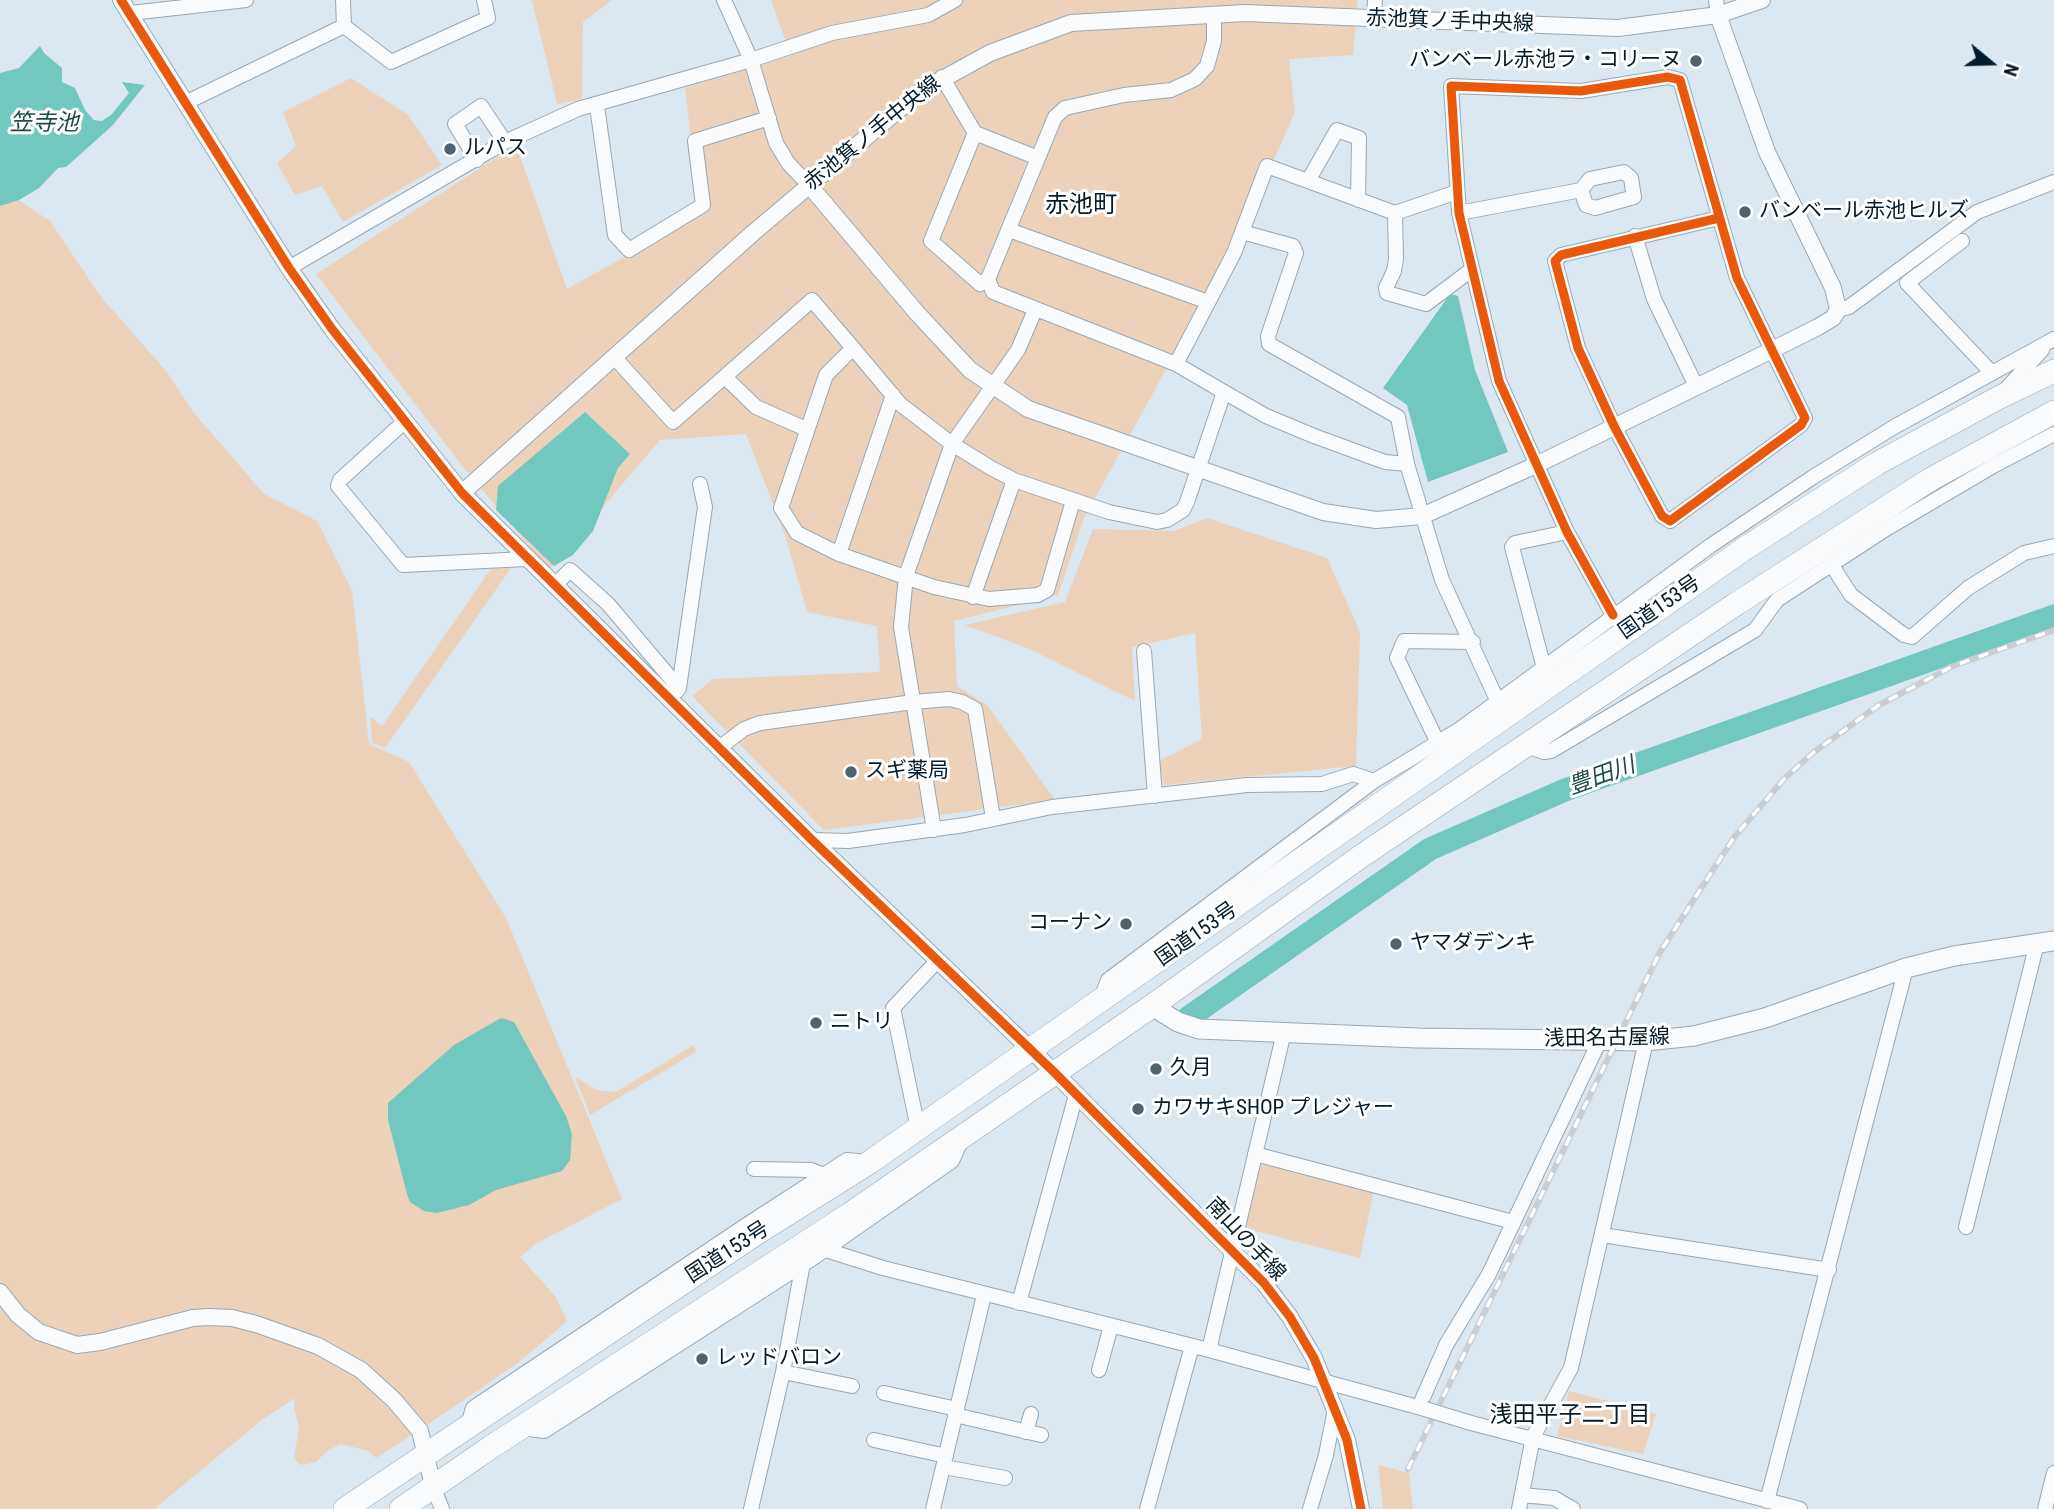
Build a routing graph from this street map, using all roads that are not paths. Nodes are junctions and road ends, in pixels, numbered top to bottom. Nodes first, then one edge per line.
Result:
1 (246, 0) edge
2 (343, 0) edge
3 (484, 0) edge
4 (724, 0) edge
5 (955, 0) edge
6 (1375, 0) edge
7 (1762, 0) edge
8 (126, 7) edge
9 (1717, 7) edge
10 (1214, 15) junction
11 (1374, 19) junction
12 (344, 26) junction
13 (751, 60) junction
14 (942, 77) junction
15 (185, 103) junction
16 (597, 106) junction
17 (769, 118) junction
18 (975, 133) junction
19 (505, 142) junction
20 (1038, 158) junction
21 (477, 160) junction
22 (1308, 181) junction
23 (2054, 182) edge
24 (809, 185) junction
25 (1581, 190) dead end
26 (1457, 192) junction
27 (1359, 200) junction
28 (1395, 212) junction
29 (1459, 213) junction
30 (1719, 218) junction
31 (1009, 230) junction
32 (1242, 232) junction
33 (1635, 236) junction
34 (1962, 241) dead end
35 (289, 268) junction
36 (1471, 270) junction
37 (988, 279) junction
38 (1208, 302) junction
39 (1034, 310) junction
40 (1838, 310) junction
41 (2052, 340) edge
42 (853, 348) junction
43 (1772, 350) junction
44 (615, 358) junction
45 (1176, 364) junction
46 (2054, 371) edge
47 (1991, 372) junction
48 (725, 377) junction
49 (990, 386) junction
50 (1696, 386) junction
51 (1224, 391) junction
52 (893, 395) junction
53 (1998, 398) junction
54 (2054, 412) edge
55 (404, 422) junction
56 (1614, 426) junction
57 (1894, 427) junction
58 (806, 429) junction
59 (2054, 434) edge
60 (952, 444) junction
61 (1407, 464) junction
62 (1876, 464) junction
63 (1536, 465) junction
64 (1198, 468) junction
65 (1014, 480) junction
66 (700, 484) dead end
67 (1931, 491) junction
68 (462, 493) junction
69 (1073, 501) junction
70 (1422, 516) junction
71 (1567, 532) junction
72 (2054, 546) edge
73 (839, 555) junction
74 (526, 559) junction
75 (1831, 564) junction
76 (906, 576) junction
77 (1793, 577) junction
78 (554, 586) junction
79 (973, 597) junction
80 (1613, 615) junction
81 (1473, 642) junction
82 (1144, 651) dead end
83 (1668, 651) junction
84 (1544, 668) junction
85 (1566, 676) junction
86 (1530, 677) junction
87 (1665, 681) junction
88 (675, 694) junction
89 (913, 702) junction
90 (1499, 702) junction
91 (1454, 743) junction
92 (1526, 746) junction
93 (719, 748) junction
94 (1476, 780) junction
95 (1374, 782) junction
96 (1155, 796) junction
97 (993, 818) junction
98 (1311, 829) junction
99 (934, 830) junction
100 (1338, 835) junction
101 (812, 840) junction
102 (2045, 942) edge
103 (937, 961) junction
104 (1906, 968) junction
105 (1100, 1003) junction
106 (1152, 1006) junction
107 (1284, 1032) junction
108 (1646, 1041) junction
109 (1599, 1042) junction
110 (1030, 1052) junction
111 (1055, 1073) junction
112 (1076, 1095) junction
113 (918, 1129) junction
114 (963, 1136) junction
115 (1255, 1154) junction
116 (870, 1162) junction
117 (754, 1169) dead end
118 (823, 1175) junction
119 (1513, 1222) junction
120 (754, 1227) junction
121 (1966, 1227) dead end
122 (1602, 1235) junction
123 (826, 1250) junction
124 (1234, 1250) junction
125 (803, 1263) junction
126 (1829, 1270) junction
127 (0, 1292) edge
128 (984, 1295) junction
129 (724, 1297) junction
130 (1019, 1303) junction
131 (711, 1321) junction
132 (1111, 1326) junction
133 (1192, 1346) junction
134 (1209, 1350) junction
135 (1100, 1370) dead end
136 (783, 1372) junction
137 (1324, 1383) junction
138 (852, 1386) dead end
139 (884, 1393) dead end
140 (1422, 1408) junction
141 (1335, 1409) junction
142 (956, 1412) junction
143 (1031, 1414) dead end
144 (521, 1428) junction
145 (1534, 1437) junction
146 (874, 1440) dead end
147 (425, 1456) junction
148 (945, 1461) junction
149 (997, 1473) dead end
150 (2054, 1473) edge
151 (433, 1486) junction
152 (1768, 1501) junction
153 (1521, 1502) edge
154 (405, 1508) edge
155 (1569, 1508) edge
156 (345, 1509) edge
157 (442, 1509) edge
158 (751, 1509) edge
159 (933, 1509) edge
160 (1147, 1509) edge
161 (1310, 1509) edge
162 (1361, 1509) edge
163 (1800, 1509) edge
164 (2045, 1509) edge

1 - 8 street
2 - 12 street
3 - 12 street
4 - 13 street
5 - 13 street
6 - 11 street
7 - 9 street, 赤池箕ノ手中央線
8 - 15 street, 南山の手線
9 - 11 street, 赤池箕ノ手中央線
9 - 40 street
10 - 11 street, 赤池箕ノ手中央線
10 - 14 street, 赤池箕ノ手中央線
10 - 20 street
12 - 15 street
13 - 16 street
13 - 17 street
14 - 18 street
14 - 24 street, 赤池箕ノ手中央線
15 - 35 street, 南山の手線
16 - 17 street
16 - 19 street
17 - 24 street
18 - 20 street
18 - 37 street
19 - 21 street
19 - 21 street
20 - 31 street
21 - 35 street
22 - 27 street
22 - 27 street
22 - 32 street
23 - 40 street
24 - 44 street, 赤池箕ノ手中央線
24 - 49 street
25 - 29 street
26 - 28 street
26 - 29 street
26 - 30 street
27 - 28 street
28 - 36 street
29 - 36 street
30 - 33 street
30 - 43 street
31 - 37 street
31 - 38 street
32 - 38 street
32 - 61 street
33 - 50 street
33 - 56 street
34 - 47 street
35 - 55 street, 南山の手線
36 - 63 street
37 - 39 street
38 - 45 street
39 - 45 street
39 - 49 street
40 - 43 street
41 - 47 street
41 - 53 street
42 - 48 street
42 - 52 street
42 - 58 street
43 - 50 street
43 - 56 street
44 - 48 street
44 - 68 street, 赤池箕ノ手中央線
45 - 51 street
46 - 53 highway, 国道153号
47 - 57 street
48 - 58 street
49 - 60 street
49 - 64 street
50 - 56 street
51 - 61 street
51 - 64 street
52 - 60 street
52 - 73 street
53 - 62 highway, 国道153号
54 - 67 highway, 国道153号
55 - 68 street, 南山の手線
55 - 74 street
56 - 63 street
57 - 62 street
57 - 80 street
58 - 73 street
59 - 67 street
60 - 65 street
60 - 76 street
61 - 70 street
62 - 85 highway, 国道153号
63 - 70 street
63 - 71 street
64 - 69 street
64 - 70 street
65 - 69 street
65 - 79 street
66 - 88 street
67 - 75 street
67 - 77 highway, 国道153号
68 - 74 street, 南山の手線
69 - 79 street
70 - 81 street
71 - 80 street
71 - 84 street
72 - 75 street
73 - 76 street
74 - 78 street, 南山の手線
75 - 77 street
76 - 79 street
76 - 89 street
77 - 83 highway, 国道153号
77 - 87 street
78 - 88 street, 南山の手線
78 - 88 street
80 - 84 street
81 - 90 street
81 - 91 street
82 - 96 street
83 - 87 street
83 - 92 highway, 国道153号
84 - 86 street
85 - 86 street
85 - 91 highway, 国道153号
86 - 90 street
87 - 92 street
88 - 93 street, 南山の手線
89 - 93 street
89 - 97 street
89 - 99 street
90 - 91 street
91 - 94 highway
91 - 95 street
91 - 100 highway, 国道153号
92 - 94 highway, 国道153号
93 - 101 street, 南山の手線
94 - 106 highway, 国道153号
95 - 96 street
95 - 98 street
96 - 97 street
97 - 99 street
98 - 100 street
98 - 105 street
99 - 101 street
100 - 105 highway, 国道153号
101 - 103 street, 南山の手線
102 - 104 main road, 浅田名古屋線
102 - 121 street
103 - 110 street, 南山の手線
103 - 113 street
104 - 108 main road, 浅田名古屋線
104 - 126 street
105 - 110 highway, 国道153号
106 - 107 main road, 浅田名古屋線
106 - 111 highway, 国道153号
107 - 109 main road, 浅田名古屋線
107 - 115 street
108 - 109 main road, 浅田名古屋線
108 - 122 street
109 - 119 street
110 - 111 street, 南山の手線
110 - 113 highway, 国道153号
111 - 112 street, 南山の手線
111 - 114 highway, 国道153号
112 - 124 street, 南山の手線
112 - 130 street
113 - 116 highway, 国道153号
114 - 123 street
114 - 129 highway, 国道153号
115 - 119 street
115 - 124 street
116 - 118 street
116 - 120 highway, 国道153号
117 - 118 street
118 - 120 street
119 - 140 street
120 - 147 highway, 国道153号
122 - 126 street
122 - 145 street
123 - 125 street
123 - 128 street
124 - 134 street
124 - 137 street, 南山の手線
125 - 131 street
125 - 136 street
126 - 152 street
127 - 147 street
128 - 130 street
128 - 142 street
129 - 131 street
129 - 144 highway, 国道153号
130 - 132 street
131 - 144 street
132 - 133 street
132 - 135 street
133 - 134 street
133 - 160 street
134 - 137 street
136 - 138 street
136 - 158 street
137 - 140 street
137 - 141 street, 南山の手線
139 - 142 street
140 - 145 street, bridge
141 - 161 street
141 - 162 street, 南山の手線
142 - 143 street
142 - 148 street
144 - 151 highway, 国道153号
145 - 152 street
145 - 153 street
146 - 148 street
147 - 151 street
147 - 156 highway, 国道153号
148 - 149 street
148 - 159 street
150 - 164 street
151 - 154 highway, 国道153号
151 - 157 street
152 - 163 street
153 - 155 street

